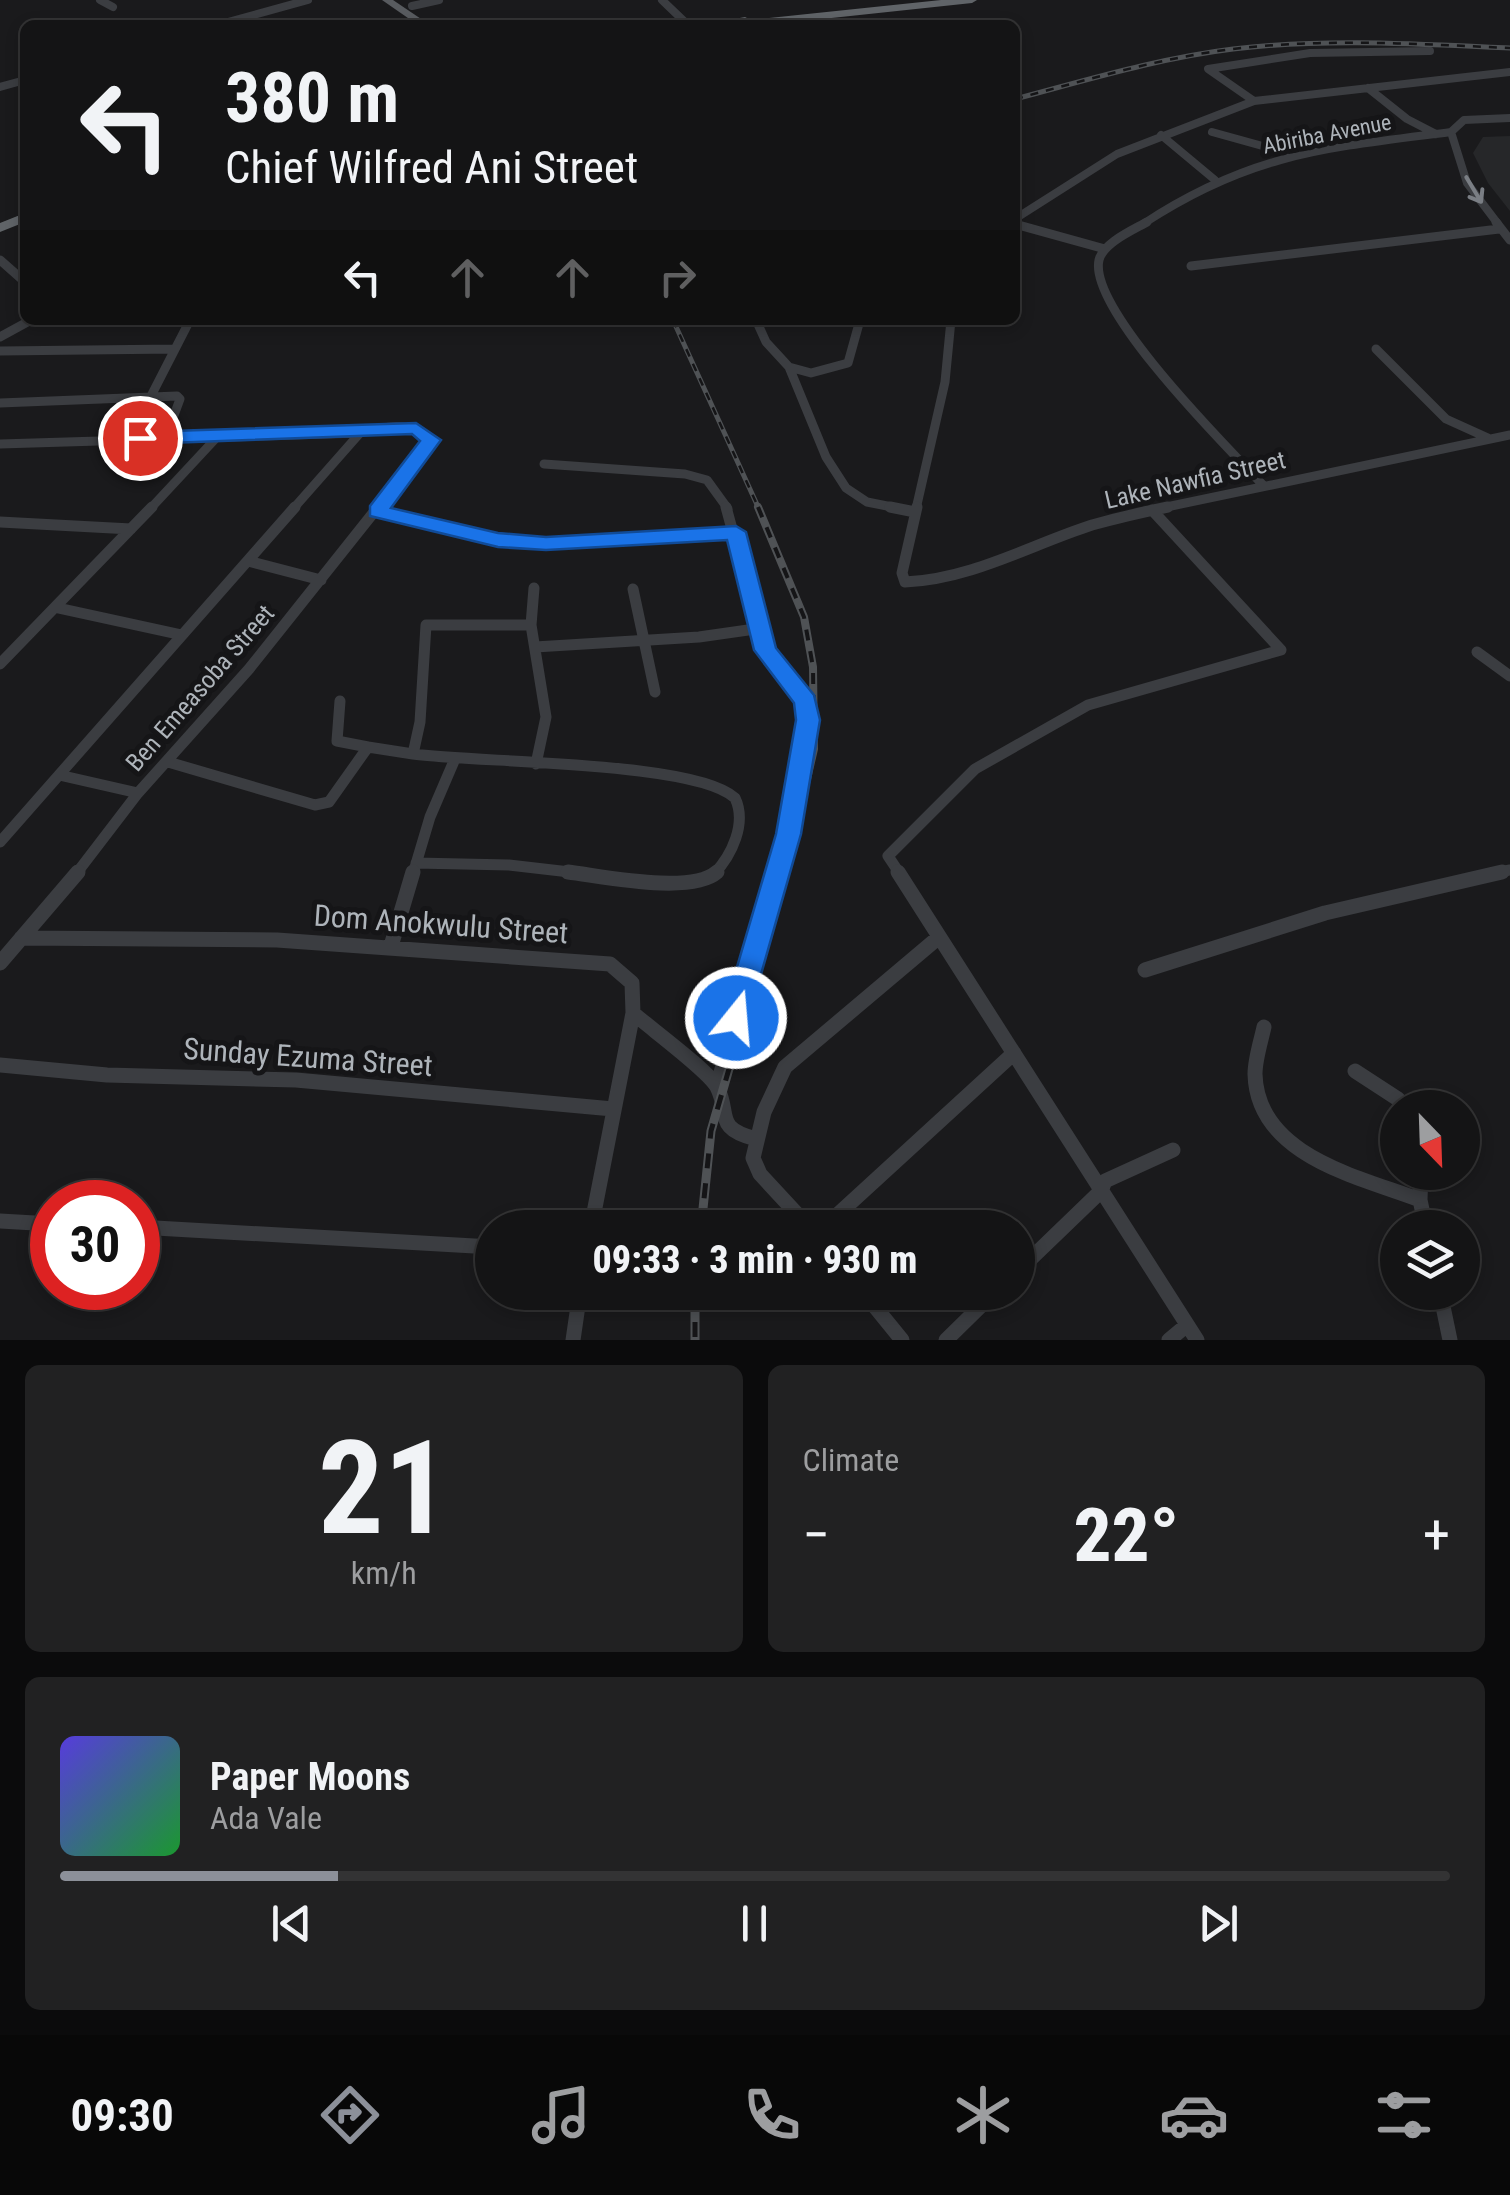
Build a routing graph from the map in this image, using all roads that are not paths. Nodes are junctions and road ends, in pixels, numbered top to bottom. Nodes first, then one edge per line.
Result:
1 (100, 0) edge
2 (308, 0) edge
3 (387, 0) edge
4 (439, 0) edge
5 (662, 0) edge
6 (926, 0) edge
7 (972, 0) edge
8 (408, 3) edge
9 (112, 7) dead end
10 (234, 20) edge
11 (417, 20) edge
12 (434, 20) edge
13 (683, 20) edge
14 (753, 20) edge
15 (782, 20) edge
16 (1430, 51) dead end
17 (1510, 72) edge
18 (1368, 88) junction
19 (1254, 101) junction
20 (1510, 118) edge
21 (1212, 132) dead end
22 (1451, 132) junction
23 (1436, 134) junction
24 (1161, 135) junction
25 (1291, 154) junction
26 (1215, 180) junction
27 (1020, 219) edge
28 (1020, 224) edge
29 (1499, 228) junction
30 (1510, 240) edge
31 (1105, 249) junction
32 (0, 260) edge
33 (1191, 266) dead end
34 (20, 278) edge
35 (188, 325) edge
36 (758, 325) edge
37 (858, 325) edge
38 (950, 325) edge
39 (176, 349) junction
40 (1376, 350) dead end
41 (0, 351) edge
42 (789, 367) junction
43 (152, 396) junction
44 (0, 403) edge
45 (360, 433) junction
46 (1510, 435) edge
47 (218, 436) junction
48 (166, 438) junction
49 (1488, 438) junction
50 (0, 444) edge
51 (544, 464) dead end
52 (1264, 486) junction
53 (1152, 510) junction
54 (378, 511) junction
55 (915, 512) junction
56 (6, 522) edge
57 (132, 528) junction
58 (736, 532) junction
59 (0, 534) edge
60 (248, 561) junction
61 (321, 580) junction
62 (534, 588) dead end
63 (633, 589) dead end
64 (58, 608) junction
65 (531, 625) junction
66 (762, 628) junction
67 (182, 635) junction
68 (647, 641) junction
69 (535, 647) junction
70 (1478, 652) dead end
71 (0, 664) edge
72 (1510, 676) edge
73 (655, 692) dead end
74 (340, 701) dead end
75 (368, 747) junction
76 (412, 754) junction
77 (454, 761) junction
78 (168, 762) junction
79 (536, 764) junction
80 (59, 774) junction
81 (138, 793) junction
82 (0, 842) edge
83 (416, 864) junction
84 (1510, 870) edge
85 (940, 937) junction
86 (21, 938) junction
87 (391, 946) junction
88 (0, 963) edge
89 (1144, 970) dead end
90 (632, 1013) junction
91 (1264, 1028) dead end
92 (1014, 1053) junction
93 (0, 1065) edge
94 (1355, 1071) dead end
95 (717, 1086) junction
96 (1384, 1090) edge
97 (613, 1110) junction
98 (756, 1139) junction
99 (1173, 1150) dead end
100 (1420, 1190) edge
101 (1101, 1192) junction
102 (1420, 1200) junction
103 (594, 1210) edge
104 (793, 1210) edge
105 (843, 1210) edge
106 (1422, 1210) edge
107 (0, 1221) edge
108 (30, 1223) edge
109 (160, 1228) edge
110 (475, 1246) edge
111 (1035, 1255) edge
112 (577, 1310) edge
113 (878, 1310) edge
114 (977, 1310) edge
115 (1444, 1310) edge
116 (1192, 1332) edge
117 (573, 1340) edge
118 (902, 1340) edge
119 (946, 1340) edge
120 (1168, 1340) edge
121 (1450, 1340) edge

1 - 9 street
2 - 10 street
3 - 11 main road
4 - 8 street
5 - 13 street
6 - 14 highway
7 - 15 highway
8 - 12 main road
16 - 19 street
17 - 18 street
18 - 19 street
18 - 23 street
19 - 24 street
20 - 22 street, Abiriba Avenue
21 - 25 street
22 - 23 street, Abiriba Avenue
22 -> 29 street
23 - 25 street, Abiriba Avenue
24 - 26 street
24 - 27 street
25 - 26 street, Abiriba Avenue
26 - 31 street, Abiriba Avenue
28 - 31 street
29 - 30 street
29 - 33 street
31 - 52 street
32 - 34 street
35 - 39 street
36 - 42 street
37 - 42 street
38 - 55 street
39 - 41 street
39 - 43 street
40 - 49 street
42 - 55 street
43 - 44 street
43 - 48 street
45 - 47 street
45 - 54 street, Ben Emeasoba Street
45 - 60 street
46 - 49 street, Lake Nawfia Street
47 - 48 street
47 - 57 street
48 - 50 street
49 - 52 street, Lake Nawfia Street
51 - 58 street
52 - 53 street, Lake Nawfia Street
53 - 55 street, Lake Nawfia Street
53 - 85 street
54 - 58 street
54 - 61 street, Ben Emeasoba Street
56 - 57 street
56 - 59 street
57 - 64 street
58 - 66 street
60 - 61 street
60 - 67 street
61 - 78 street, Ben Emeasoba Street
62 - 65 street
63 - 68 street
64 - 67 street
64 - 71 street
65 - 69 street
65 - 76 street
66 - 68 street
66 - 95 street
67 - 80 street
68 - 69 street
68 - 73 street
69 - 79 street
70 - 72 street
74 - 75 street
75 - 76 street
75 - 78 street
76 - 77 street
77 - 79 street
77 - 83 street
78 - 81 street, Ben Emeasoba Street
79 - 83 street
80 - 81 street
80 - 82 street
81 - 86 street, Ben Emeasoba Street
83 - 87 street
84 - 89 street
85 - 92 street
85 - 98 street
86 - 87 street, Dom Anokwulu Street
86 - 88 street, Ben Emeasoba Street
87 - 90 street, Dom Anokwulu Street
90 - 95 street
90 - 97 street
91 - 102 street
92 - 101 street
92 - 105 street
93 - 97 street, Sunday Ezuma Street
94 - 96 street
95 - 98 street
97 - 103 street
98 - 104 street
99 - 101 street
100 - 102 street
101 - 111 street
101 - 116 street
102 - 106 street
107 - 108 street
109 - 110 street
112 - 117 street
113 - 118 street
114 - 119 street
115 - 121 street
116 - 120 street

